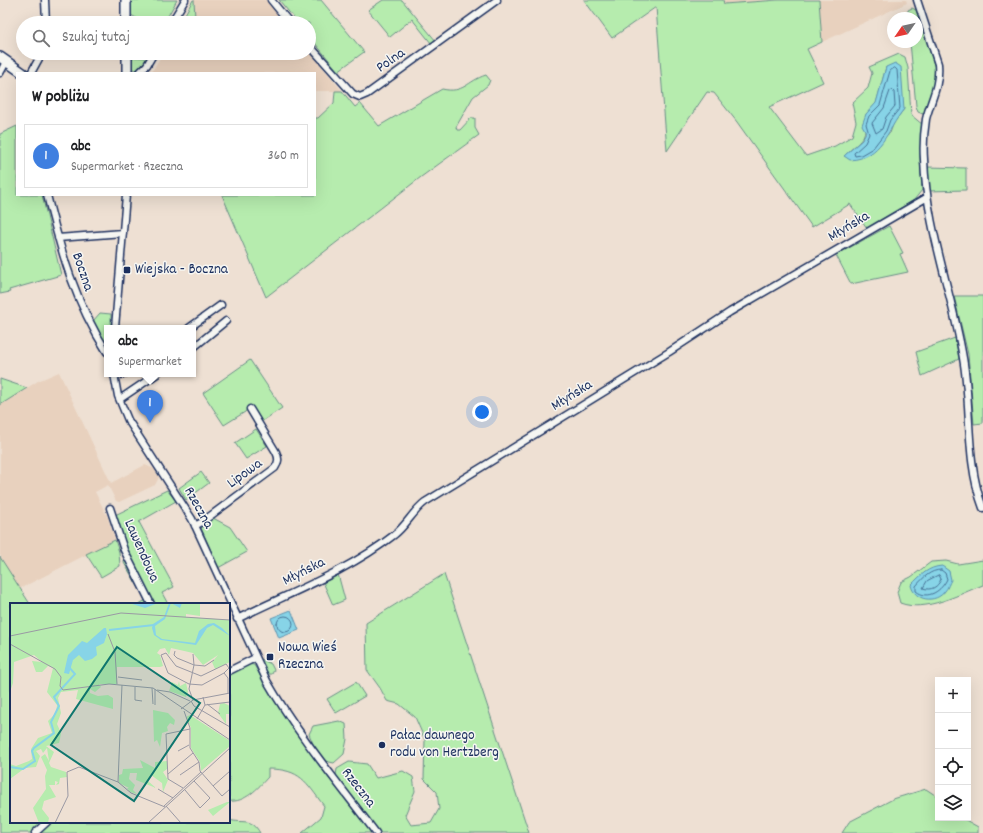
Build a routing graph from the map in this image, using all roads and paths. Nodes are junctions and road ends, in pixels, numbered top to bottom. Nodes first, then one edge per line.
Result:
1 (45, 0) edge
2 (126, 0) edge
3 (185, 0) edge
4 (271, 0) edge
5 (497, 0) edge
6 (917, 0) edge
7 (46, 16) edge
8 (126, 16) edge
9 (175, 16) edge
10 (284, 16) edge
11 (316, 53) edge
12 (3, 60) edge
13 (38, 60) edge
14 (127, 60) edge
15 (150, 60) edge
16 (21, 72) edge
17 (32, 72) edge
18 (127, 72) edge
19 (140, 72) edge
20 (0, 73) edge
21 (47, 196) edge
22 (126, 196) edge
23 (926, 198) junction
24 (123, 233) junction
25 (58, 238) junction
26 (221, 305) dead end
27 (226, 321) dead end
28 (115, 325) edge
29 (193, 325) edge
30 (196, 346) edge
31 (104, 347) edge
32 (114, 377) edge
33 (153, 377) edge
34 (120, 399) junction
35 (250, 409) dead end
36 (110, 508) dead end
37 (983, 508) edge
38 (195, 526) junction
39 (150, 603) edge
40 (230, 603) edge
41 (230, 604) edge
42 (237, 619) junction
43 (255, 658) junction
44 (230, 670) edge
45 (45, 823) edge
46 (35, 833) edge
47 (376, 833) edge

1 - 7 street
2 - 8 street
3 - 9 street
4 - 10 street
5 - 11 street, Polna
6 - 23 street
12 - 16 street
12 - 20 street
13 - 17 street
14 - 18 street
15 - 19 street
21 - 25 street, Boczna
22 - 24 street
23 - 37 street
23 - 42 street, Młyńska
24 - 25 street
24 - 28 street
25 - 31 street, Boczna
26 - 29 street
27 - 30 street
32 - 34 street, Rzeczna
33 - 34 street
34 - 38 street, Rzeczna
35 - 38 street, Lipowa
36 - 39 street, Lawendowa
38 - 40 street, Rzeczna
41 - 42 street, Rzeczna
42 - 43 street, Rzeczna
43 - 44 street
43 - 47 street, Rzeczna
45 - 46 street

